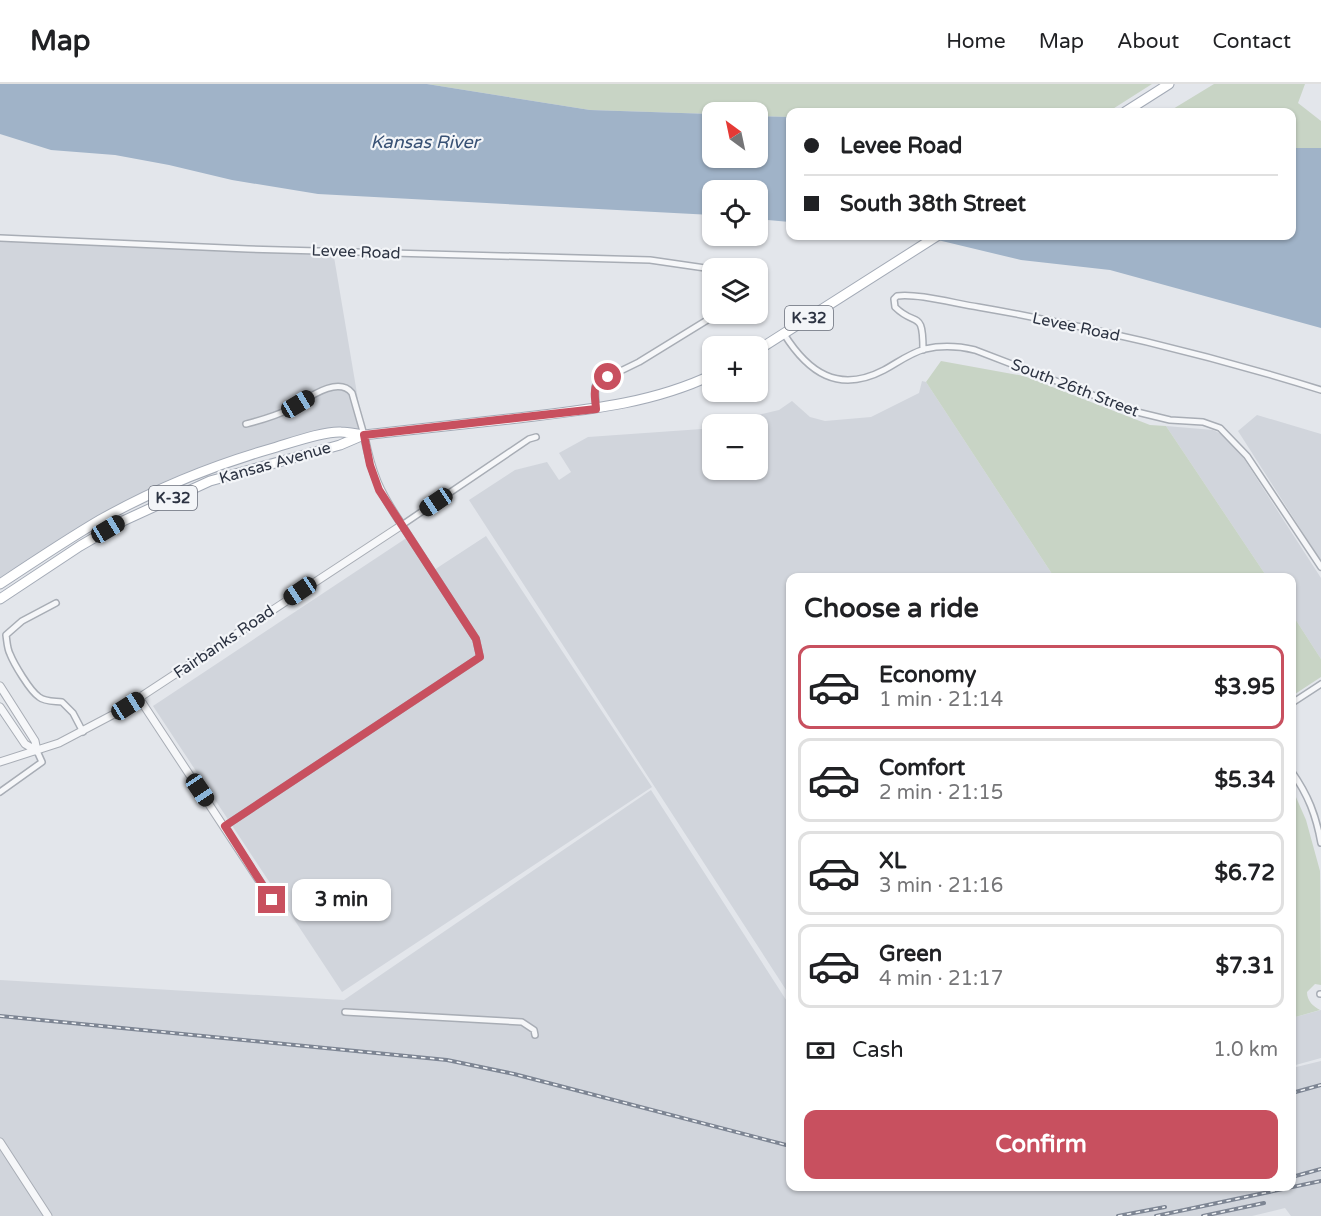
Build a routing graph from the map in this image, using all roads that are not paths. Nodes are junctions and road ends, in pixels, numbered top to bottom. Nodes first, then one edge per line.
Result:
1 (1169, 84) edge
2 (1131, 108) edge
3 (0, 238) edge
4 (931, 240) edge
5 (702, 268) edge
6 (702, 323) edge
7 (784, 334) junction
8 (768, 344) edge
9 (923, 350) junction
10 (702, 379) edge
11 (1321, 390) edge
12 (596, 409) junction
13 (246, 424) dead end
14 (364, 435) junction
15 (536, 437) dead end
16 (402, 525) junction
17 (1321, 567) edge
18 (0, 584) edge
19 (0, 599) edge
20 (56, 603) dead end
21 (1321, 684) edge
22 (0, 686) edge
23 (139, 698) junction
24 (1296, 700) edge
25 (0, 706) edge
26 (83, 732) junction
27 (37, 751) junction
28 (0, 762) edge
29 (1296, 777) edge
30 (0, 792) edge
31 (225, 826) junction
32 (1321, 843) edge
33 (272, 900) dead end
34 (345, 1012) dead end
35 (535, 1035) dead end
36 (0, 1142) edge
37 (48, 1216) edge

1 - 2 main road
3 - 5 street, Levee Road
4 - 7 main road, K-32
6 - 12 street
7 - 8 main road, K-32
7 - 9 street, South 26th Street
9 - 11 street, Levee Road
9 - 17 street, South 26th Street
10 - 12 main road, Kansas Avenue / K-32
12 - 14 main road, Kansas Avenue / K-32
13 - 14 street
14 - 16 street
14 - 18 main road, Kansas Avenue / K-32
14 - 19 main road, Kansas Avenue / K-32
15 - 16 street, Fairbanks Road
16 - 23 street, Fairbanks Road
16 - 31 street
20 - 26 street
21 - 24 street
22 - 27 street
23 - 26 street, Fairbanks Road
23 - 31 street
25 - 27 street
26 - 27 street, Fairbanks Road
27 - 28 street, Fairbanks Road
27 - 30 street
29 - 32 street
31 - 33 street
34 - 35 street
36 - 37 street

